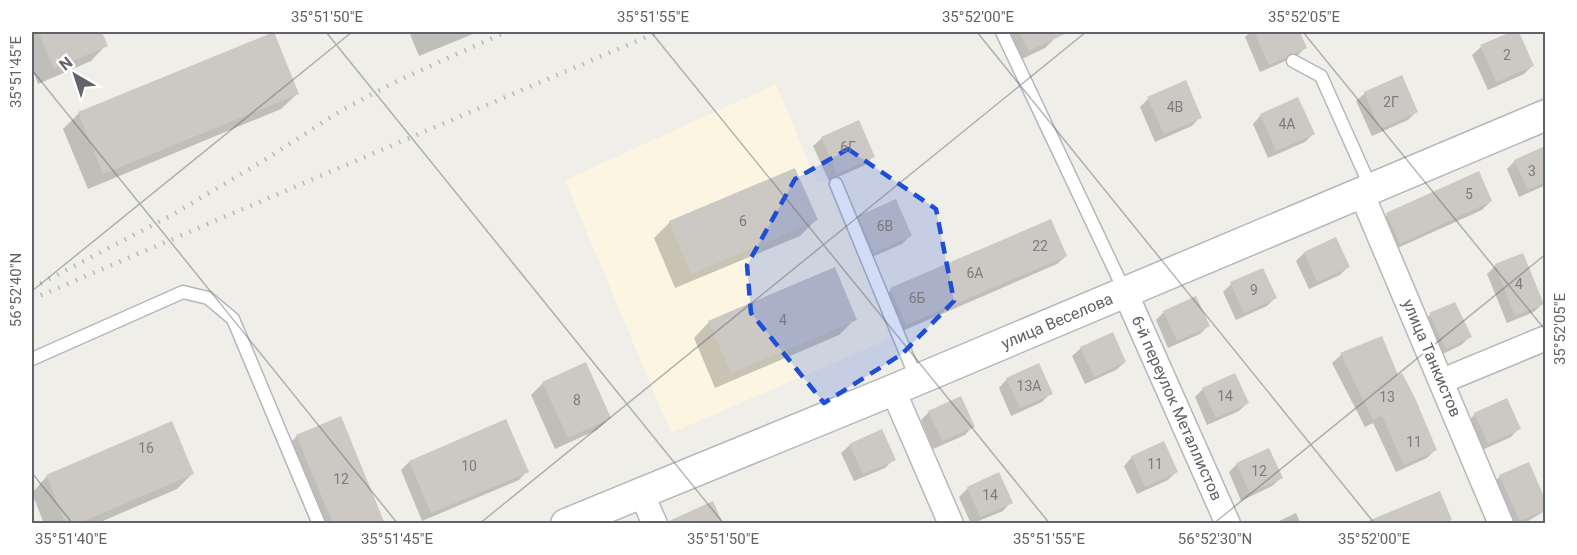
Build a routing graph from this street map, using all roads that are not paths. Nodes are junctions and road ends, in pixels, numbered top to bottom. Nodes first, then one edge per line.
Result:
1 (1002, 32) edge
2 (1293, 61) dead end
3 (1545, 115) edge
4 (836, 184) dead end
5 (1366, 190) junction
6 (1125, 292) junction
7 (1545, 338) edge
8 (32, 359) edge
9 (1442, 381) junction
10 (905, 385) junction
11 (642, 493) junction
12 (319, 524) edge
13 (566, 524) edge
14 (655, 524) edge
15 (951, 524) edge
16 (1228, 524) edge
17 (1502, 524) edge

1 - 6 lane
2 - 5 lane
3 - 5 street, улица Веселова
4 - 10 lane
5 - 6 street, улица Веселова
5 - 9 street, улица Танкистов
6 - 10 street, улица Веселова
6 - 16 street, 6-й переулок Металлистов
7 - 9 street
8 - 12 lane
9 - 17 street, улица Танкистов
10 - 11 street, улица Веселова
10 - 15 street
11 - 13 street, улица Веселова
11 - 14 street

